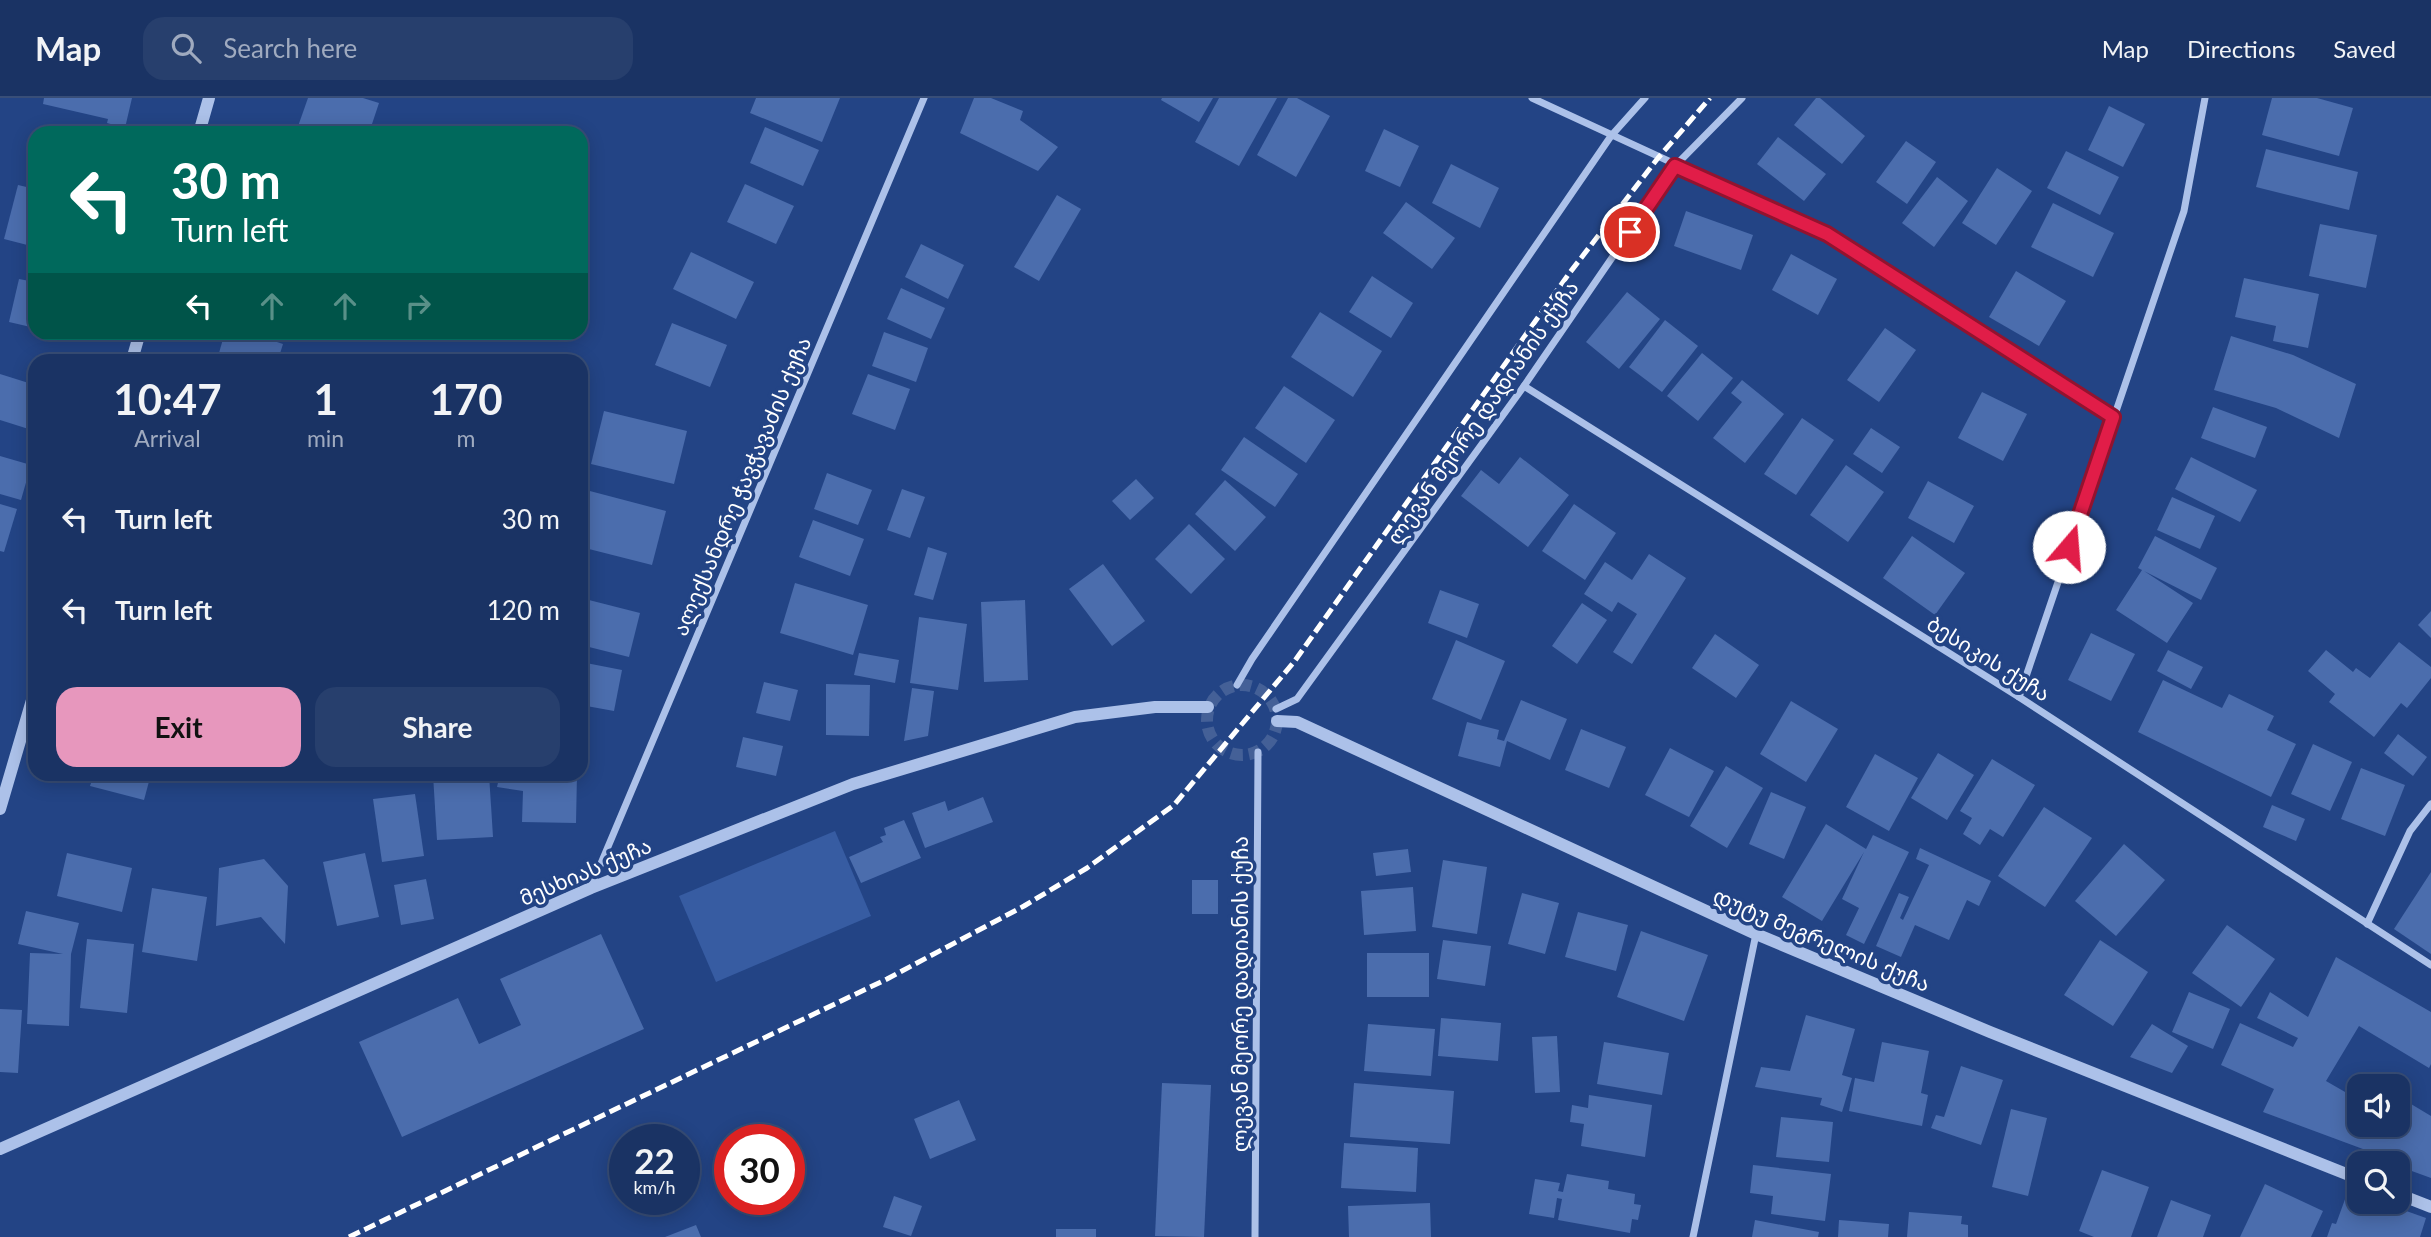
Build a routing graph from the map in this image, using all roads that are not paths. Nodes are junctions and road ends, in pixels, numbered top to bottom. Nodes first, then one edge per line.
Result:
1 (209, 98) edge
2 (924, 98) edge
3 (1532, 98) edge
4 (1645, 98) edge
5 (1742, 98) edge
6 (2205, 98) edge
7 (201, 126) edge
8 (1611, 136) junction
9 (1675, 166) junction
10 (1524, 386) junction
11 (2113, 417) junction
12 (1237, 685) dead end
13 (2018, 697) junction
14 (1208, 707) dead end
15 (28, 714) edge
16 (1276, 715) joint
17 (1258, 752) dead end
18 (2431, 804) edge
19 (0, 809) edge
20 (591, 888) junction
21 (2367, 924) junction
22 (1756, 934) junction
23 (2431, 965) edge
24 (0, 1149) edge
25 (2347, 1174) edge
26 (2410, 1199) edge
27 (2431, 1207) edge
28 (1255, 1237) edge
29 (1693, 1237) edge

1 - 7 street
2 - 20 street, ალექსანდრე ჭავჭავაძის ქუჩა
3 - 8 street
4 - 8 street
5 - 9 street, ლევან მეორე დადიანის ქუჩა
6 - 11 street
8 - 9 street
8 - 12 street
9 - 10 street, ლევან მეორე დადიანის ქუჩა
9 - 11 street
10 - 13 street, ბესიკის ქუჩა
10 - 16 street, ლევან მეორე დადიანის ქუჩა
11 - 13 street
13 - 21 street, ბესიკის ქუჩა
14 - 20 street, მესხიას ქუჩა
15 - 19 street
16 - 22 street, დუტუ მეგრელის ქუჩა
17 - 28 street, ლევან მეორე დადიანის ქუჩა
18 - 21 street
20 - 24 street, მესხიას ქუჩა
21 - 23 street, ბესიკის ქუჩა
22 - 25 street, დუტუ მეგრელის ქუჩა
22 - 29 street
26 - 27 street

